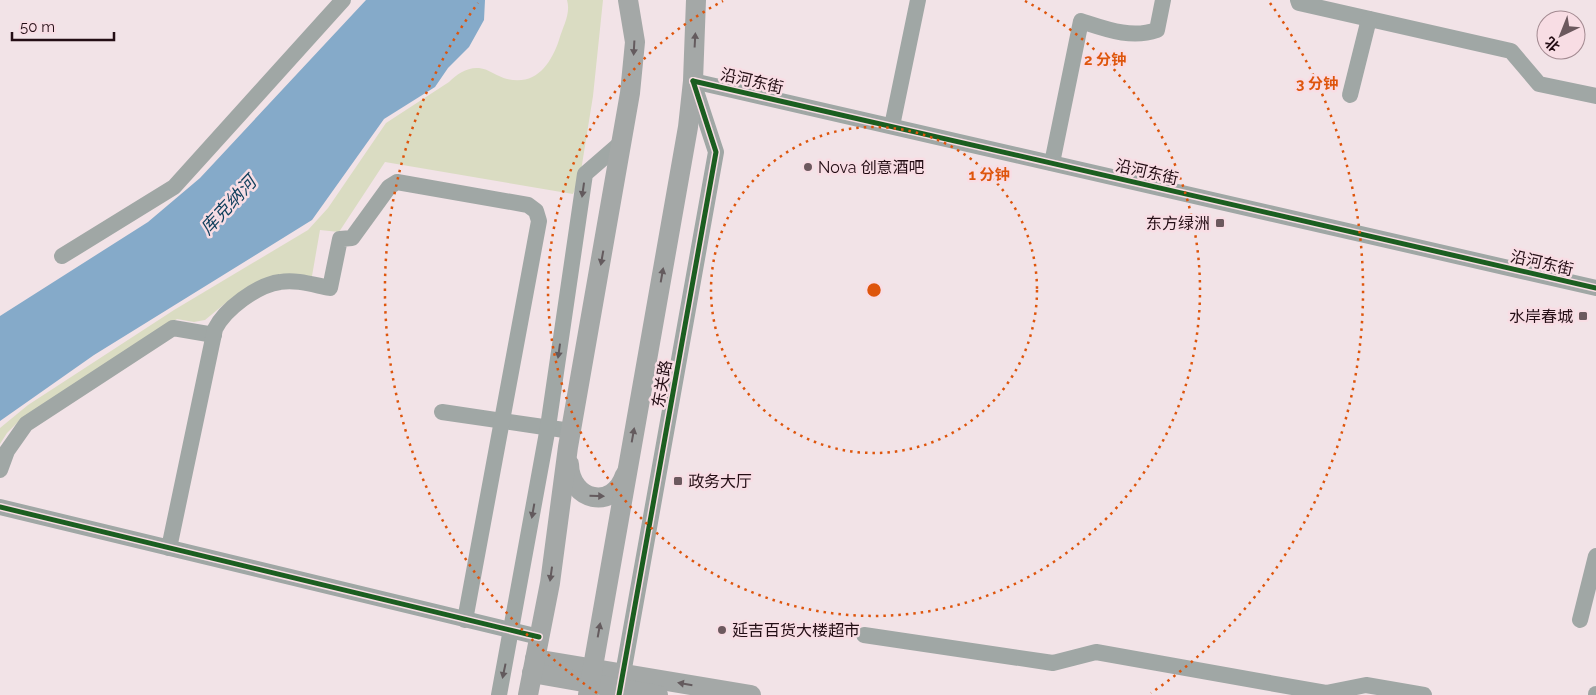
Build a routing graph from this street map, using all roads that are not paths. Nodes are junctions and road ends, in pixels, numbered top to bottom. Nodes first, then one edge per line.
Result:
1 (342, 0) edge
2 (628, 0) edge
3 (696, 0) edge
4 (918, 0) edge
5 (1162, 0) edge
6 (1298, 0) edge
7 (1369, 19) junction
8 (693, 81) junction
9 (1350, 95) dead end
10 (1596, 96) edge
11 (892, 126) junction
12 (623, 141) junction
13 (1052, 163) junction
14 (62, 256) dead end
15 (1596, 288) edge
16 (214, 335) junction
17 (442, 412) dead end
18 (502, 421) junction
19 (548, 427) junction
20 (570, 439) junction
21 (628, 467) junction
22 (0, 470) edge
23 (0, 507) edge
24 (169, 548) junction
25 (1596, 556) edge
26 (466, 620) junction
27 (1580, 620) dead end
28 (512, 631) junction
29 (864, 635) dead end
30 (539, 637) junction
31 (533, 666) junction
32 (590, 682) edge
33 (621, 686) edge
34 (499, 695) edge
35 (528, 695) edge
36 (658, 695) edge
37 (750, 695) edge
38 (1424, 695) edge

1 - 14 street
2 -> 12 main road
8 -> 3 main road, 东关路
4 - 11 street
5 - 13 street
6 - 7 street
7 - 9 street
7 - 10 street
8 - 11 street, 沿河东街
21 -> 8 main road, 东关路
8 - 33 street, 东关路
11 - 13 street, 沿河东街
12 -> 19 street
12 -> 20 main road
13 - 15 street, 沿河东街
16 - 18 street
16 - 22 street
16 - 24 street
17 - 18 street
18 - 19 street
18 - 26 street
19 - 20 street
19 -> 28 street
20 -> 21 main road
20 -> 30 main road
32 -> 21 main road, 东关路
23 - 24 street
24 - 26 street
25 - 27 street
26 - 28 street
28 - 30 street
28 -> 34 street
29 - 38 street
30 - 31 main road
31 - 32 main road
31 - 35 main road
32 - 33 main road
33 - 36 main road
37 -> 33 main road

